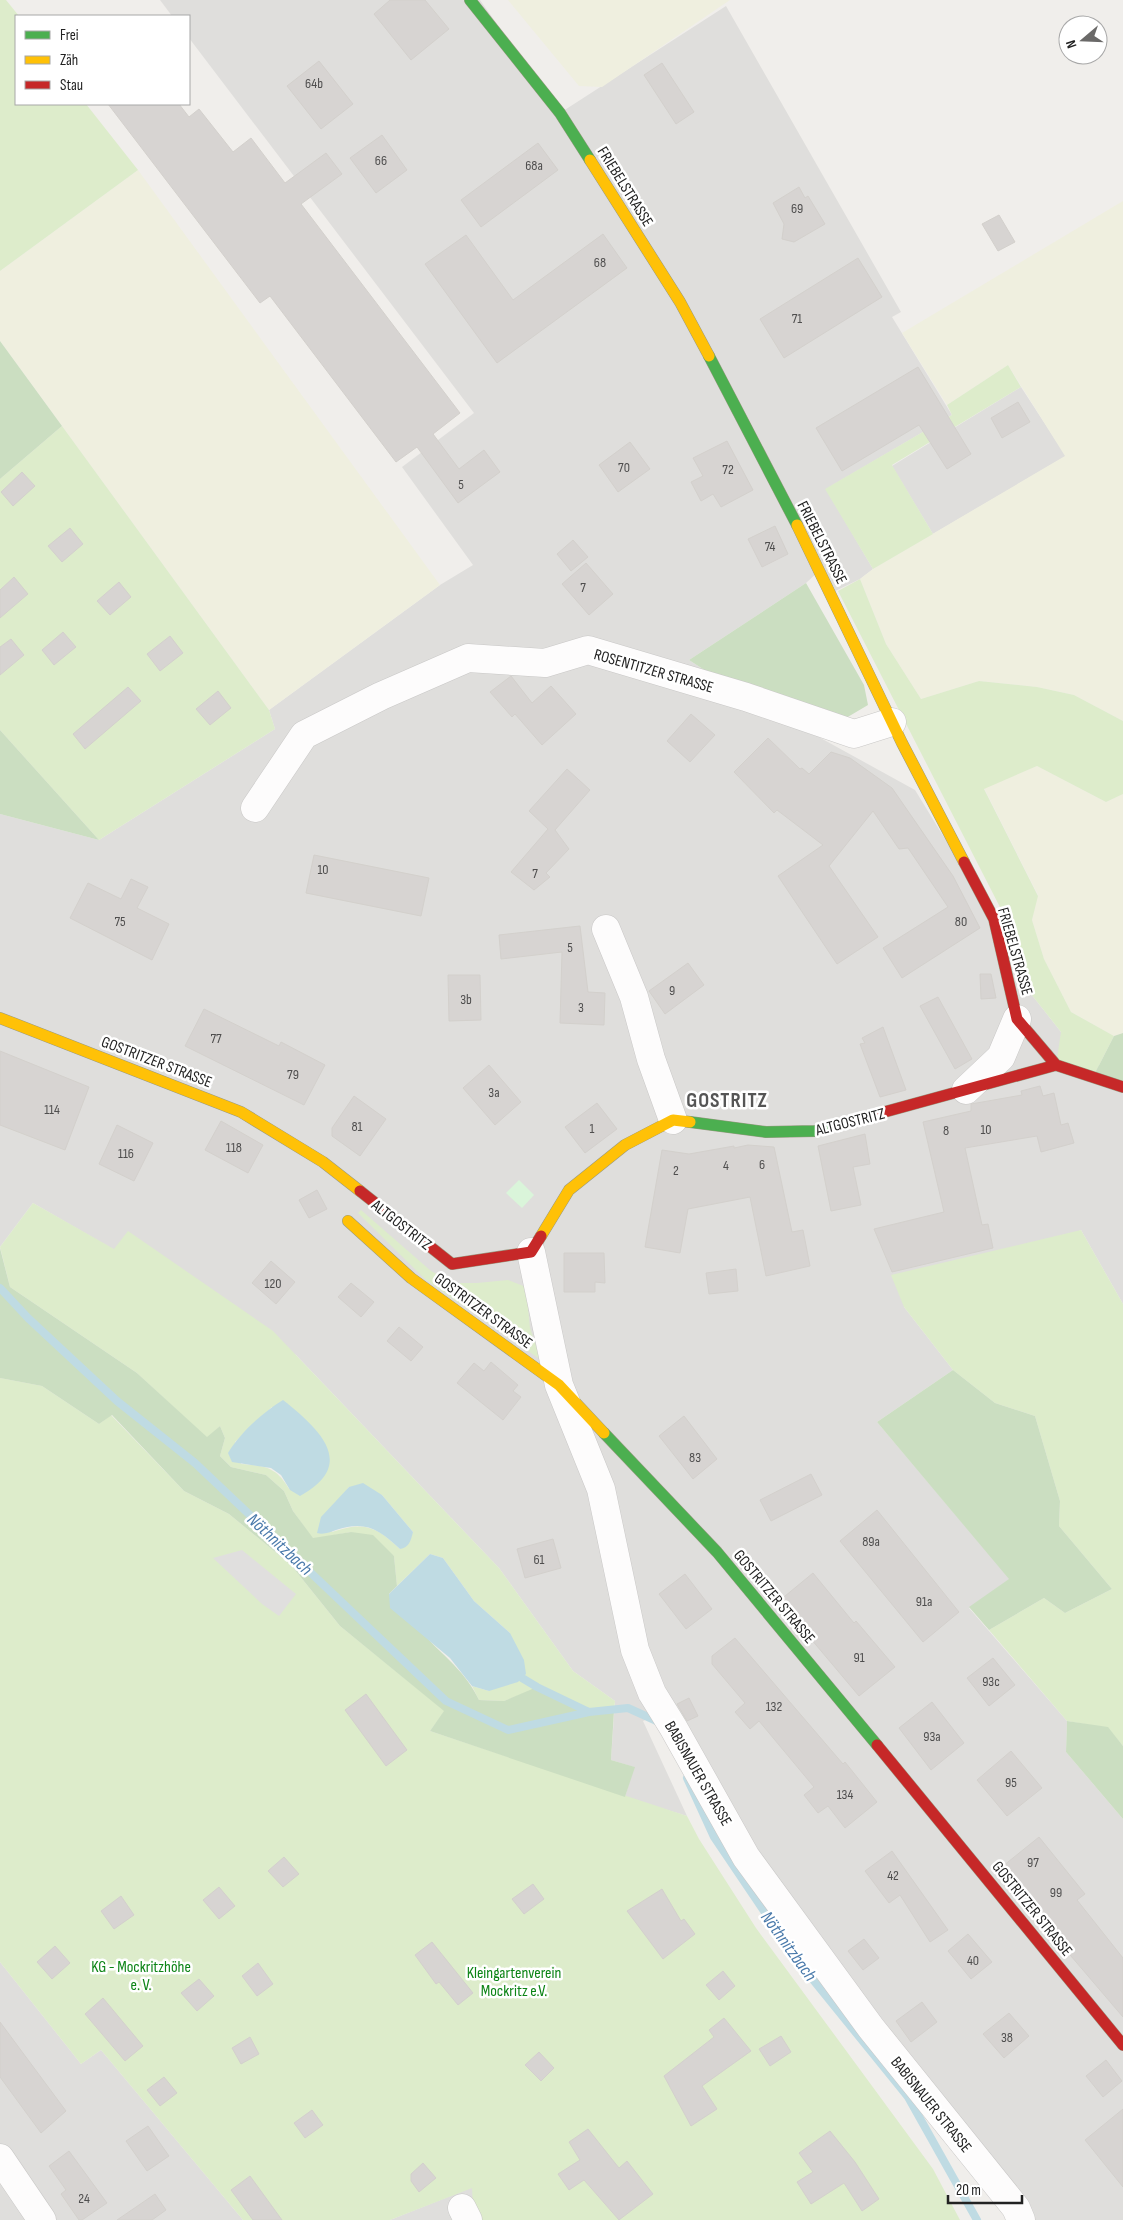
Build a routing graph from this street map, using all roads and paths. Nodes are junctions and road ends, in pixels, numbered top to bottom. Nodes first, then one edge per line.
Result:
1 (470, 0) edge
2 (892, 722) junction
3 (255, 808) dead end
4 (606, 929) dead end
5 (0, 1018) edge
6 (1018, 1019) junction
7 (1056, 1065) junction
8 (1123, 1087) edge
9 (966, 1090) junction
10 (673, 1120) junction
11 (323, 1162) joint
12 (348, 1221) dead end
13 (530, 1252) junction
14 (559, 1385) junction
15 (1123, 2044) edge
16 (0, 2158) edge
17 (42, 2220) edge
18 (1021, 2220) edge

1 - 2 street, FRIEBELSTRASSE
2 - 3 street, ROSENTITZER STRASSE
2 - 6 street, FRIEBELSTRASSE
4 - 10 street
5 - 11 street, GOSTRITZER STRASSE
6 - 7 street, FRIEBELSTRASSE
6 - 9 street, ALTGOSTRITZ
7 - 8 street
7 - 9 street, ALTGOSTRITZ
9 - 10 street, ALTGOSTRITZ
10 - 13 street
11 - 13 street, ALTGOSTRITZ
12 - 14 street, GOSTRITZER STRASSE
13 - 14 street, BABISNAUER STRASSE
14 - 15 street, GOSTRITZER STRASSE
14 - 18 street, BABISNAUER STRASSE
16 - 17 street

